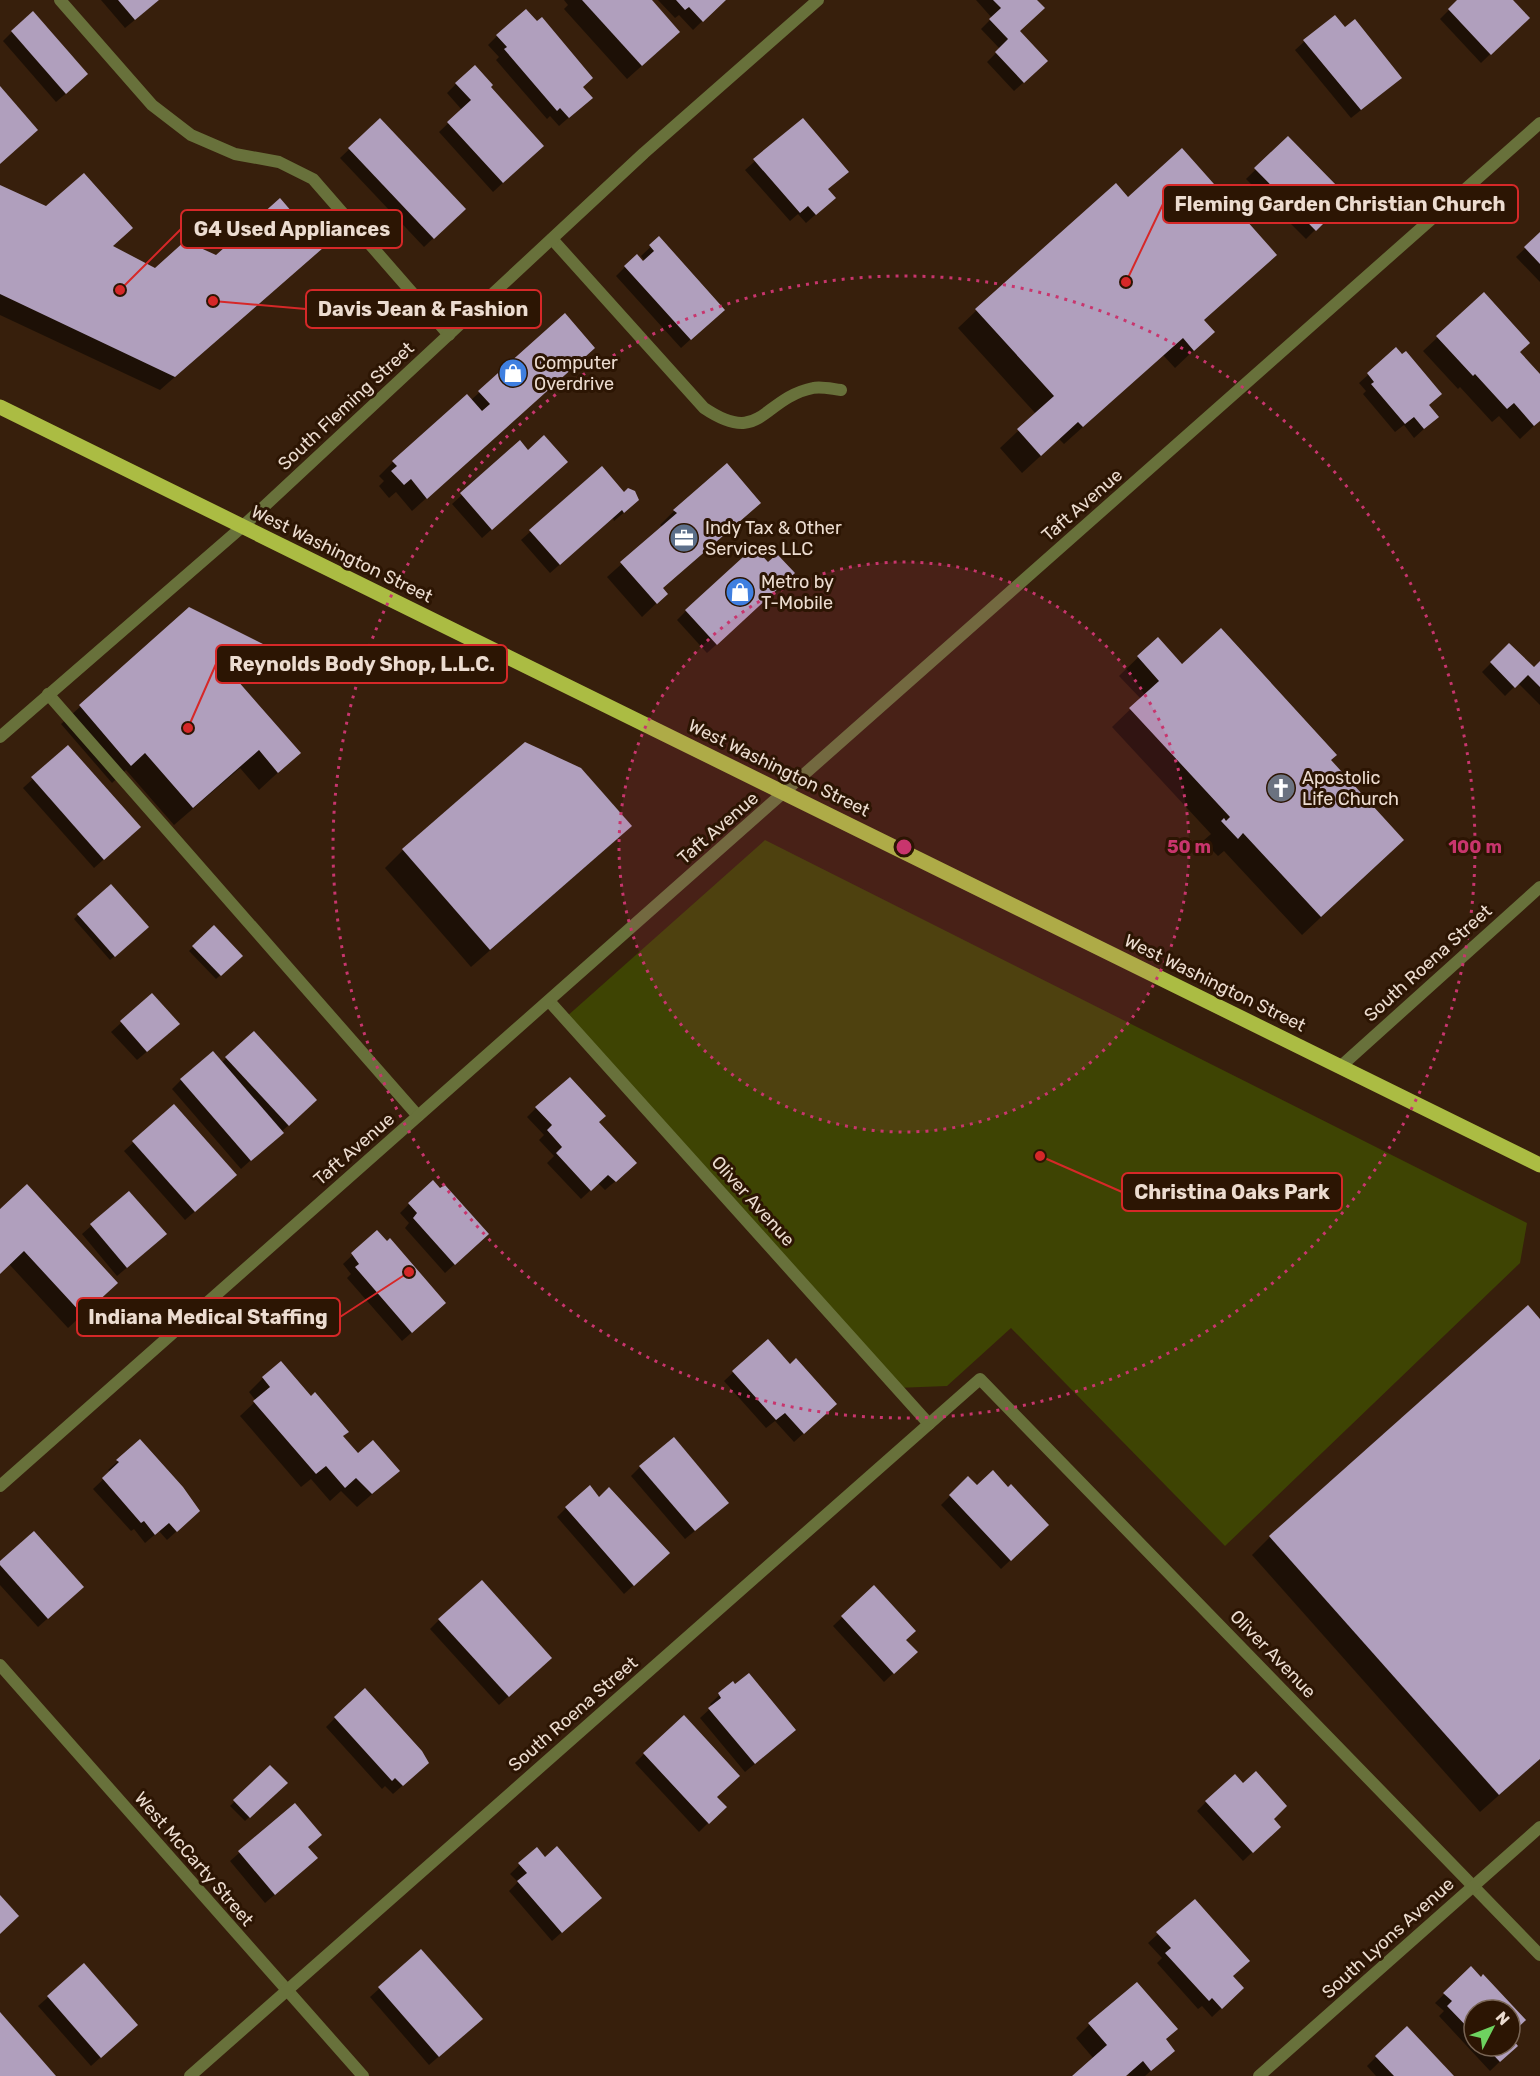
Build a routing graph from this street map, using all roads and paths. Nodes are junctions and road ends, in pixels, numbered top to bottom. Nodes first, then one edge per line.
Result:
1 (60, 0) edge
2 (818, 0) edge
3 (1540, 123) edge
4 (552, 239) junction
5 (449, 335) junction
6 (841, 390) dead end
7 (0, 407) edge
8 (242, 527) junction
9 (48, 694) junction
10 (0, 736) edge
11 (785, 793) junction
12 (1540, 887) edge
13 (549, 1001) junction
14 (1340, 1067) junction
15 (418, 1116) junction
16 (1540, 1165) edge
17 (980, 1379) joint
18 (929, 1424) junction
19 (0, 1486) edge
20 (0, 1665) edge
21 (1540, 1827) edge
22 (1473, 1886) junction
23 (1540, 1955) edge
24 (286, 1991) junction
25 (190, 2076) edge
26 (363, 2076) edge
27 (1259, 2076) edge

1 - 5 street
2 - 4 street, South Fleming Street
3 - 11 street, Taft Avenue
4 - 5 street, South Fleming Street
4 - 6 street
5 - 8 street, South Fleming Street
7 - 8 main road, West Washington Street
8 - 9 street, South Fleming Street
8 - 11 main road, West Washington Street
9 - 10 street, South Fleming Street
9 - 15 street
11 - 13 street, Taft Avenue
11 - 14 main road, West Washington Street
12 - 14 street, South Roena Street
13 - 15 street, Taft Avenue
13 - 18 street, Oliver Avenue
14 - 16 main road, West Washington Street
15 - 19 street, Taft Avenue
17 - 18 street, South Roena Street
17 - 22 street, Oliver Avenue
18 - 24 street, South Roena Street
20 - 24 street, West McCarty Street
21 - 22 street, South Lyons Avenue
22 - 23 street, Oliver Avenue
22 - 27 street, South Lyons Avenue
24 - 25 street, South Roena Street
24 - 26 street, West McCarty Street

